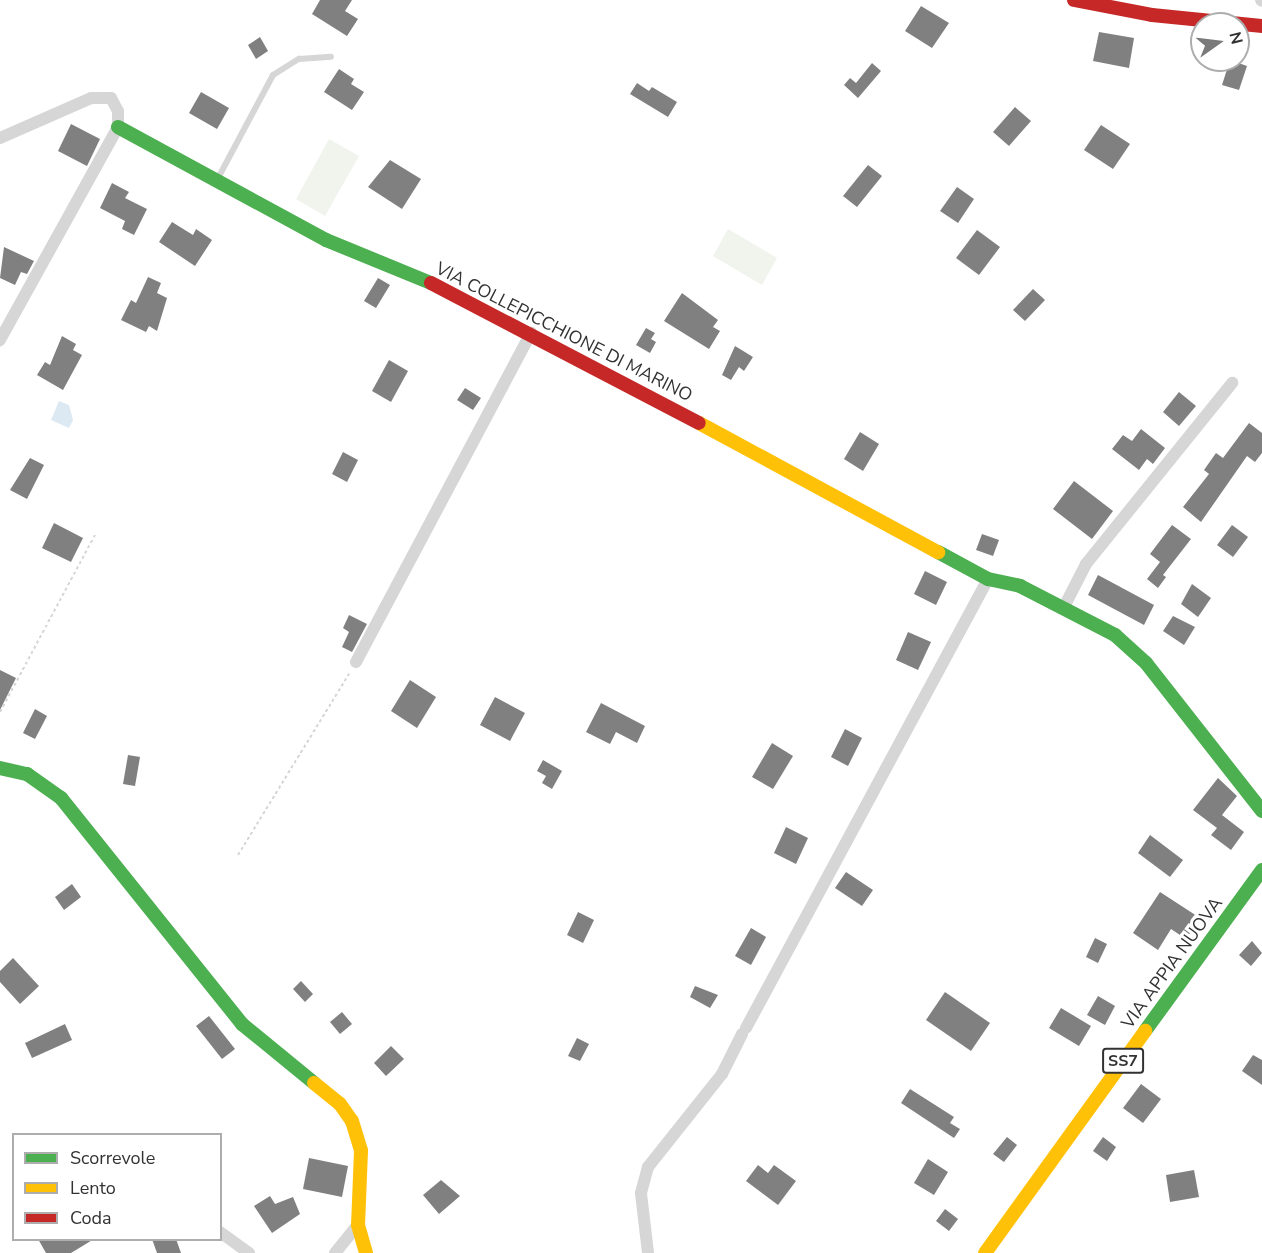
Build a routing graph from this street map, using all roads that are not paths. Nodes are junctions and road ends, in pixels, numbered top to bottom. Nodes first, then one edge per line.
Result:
1 (1074, 0) edge
2 (1262, 26) edge
3 (331, 57) dead end
4 (118, 127) junction
5 (0, 138) edge
6 (217, 180) junction
7 (531, 333) junction
8 (0, 340) edge
9 (1232, 383) dead end
10 (988, 579) junction
11 (1064, 607) junction
12 (356, 662) road end
13 (0, 768) edge
14 (1262, 811) edge
15 (1262, 870) edge
16 (358, 1225) junction
17 (222, 1233) edge
18 (249, 1253) edge
19 (335, 1253) edge
20 (366, 1253) edge
21 (648, 1253) edge
22 (985, 1253) edge

1 - 2 street
3 - 6 lane
4 - 5 street
4 - 6 street, VIA COLLEPICCHIONE DI MARINO
4 - 8 street
6 - 7 street, VIA COLLEPICCHIONE DI MARINO
7 - 10 street, VIA COLLEPICCHIONE DI MARINO
7 - 12 street
9 - 11 street
10 - 11 street, VIA COLLEPICCHIONE DI MARINO
10 - 21 street
11 - 14 street, VIA COLLEPICCHIONE DI MARINO
13 - 16 street
15 - 22 street, VIA APPIA NUOVA / SS7
16 - 19 street
16 - 20 street
17 - 18 street

